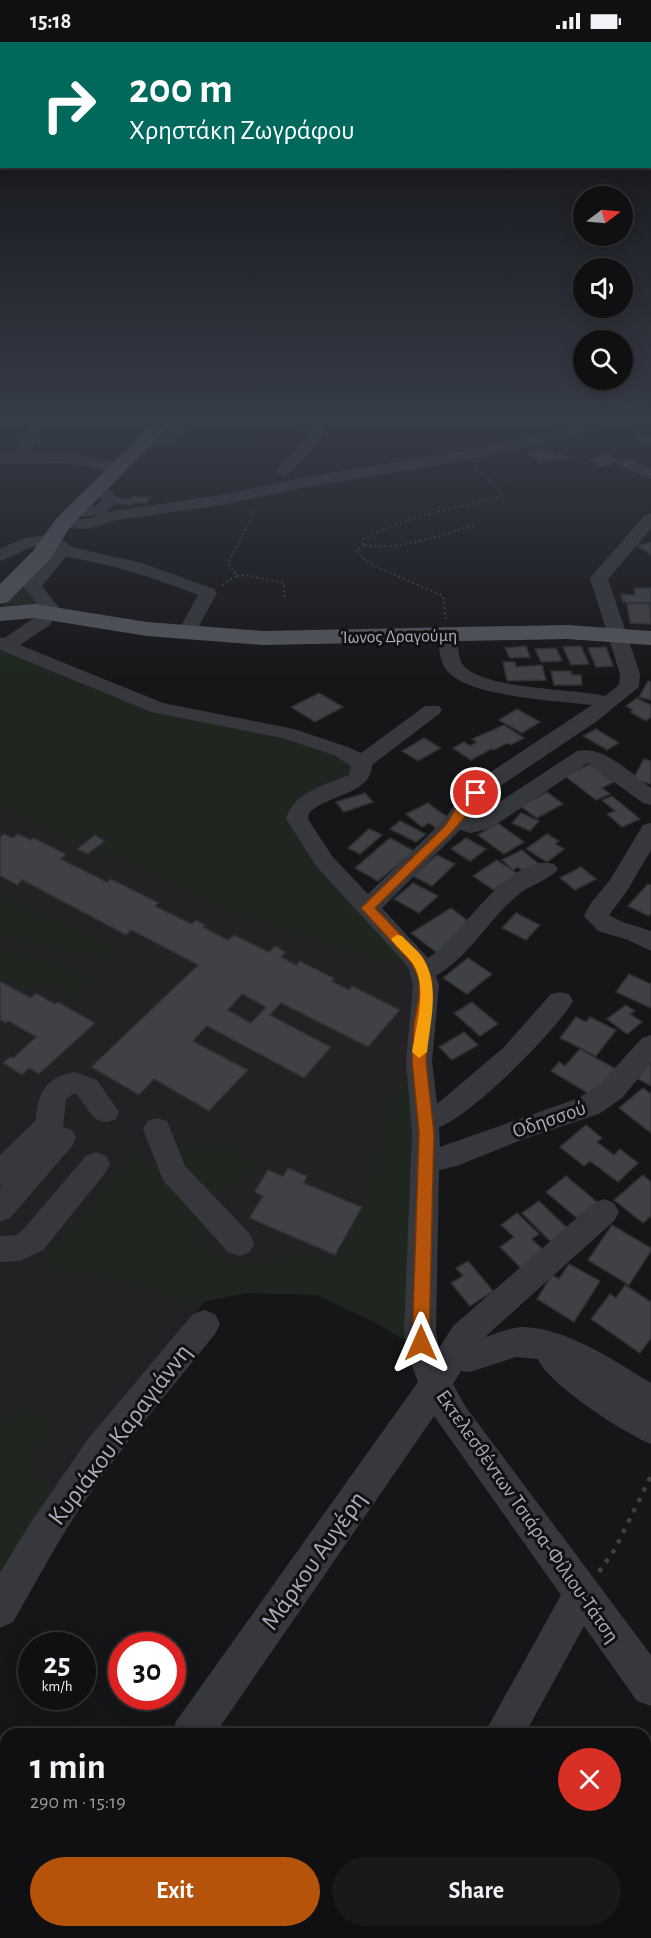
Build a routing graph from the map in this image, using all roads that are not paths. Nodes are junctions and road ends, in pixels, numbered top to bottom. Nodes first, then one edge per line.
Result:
1 (82, 504) edge
2 (186, 504) edge
3 (68, 518) junction
4 (647, 528) edge
5 (55, 546) junction
6 (0, 556) edge
7 (0, 583) edge
8 (0, 597) edge
9 (0, 614) edge
10 (50, 617) junction
11 (186, 633) junction
12 (447, 634) junction
13 (617, 634) junction
14 (2, 637) edge
15 (651, 638) edge
16 (608, 703) junction
17 (432, 710) dead end
18 (361, 763) junction
19 (651, 798) edge
20 (460, 812) junction
21 (651, 830) edge
22 (546, 869) dead end
23 (368, 908) junction
24 (651, 942) edge
25 (423, 972) junction
26 (560, 1001) dead end
27 (651, 1045) edge
28 (105, 1112) dead end
29 (425, 1119) junction
30 (157, 1128) dead end
31 (62, 1138) dead end
32 (426, 1159) junction
33 (96, 1164) dead end
34 (6, 1178) edge
35 (0, 1209) edge
36 (604, 1212) dead end
37 (239, 1242) dead end
38 (0, 1249) edge
39 (204, 1324) dead end
40 (544, 1345) junction
41 (438, 1366) junction
42 (651, 1401) edge
43 (651, 1428) edge
44 (583, 1595) junction
45 (0, 1609) edge
46 (651, 1687) edge
47 (195, 1728) edge
48 (507, 1728) edge

1 - 3 main road
2 - 3 street
3 - 5 main road
4 - 13 street
5 - 6 street
5 - 7 main road
5 - 8 main road
5 - 10 street
5 - 11 street
9 - 10 main road
10 - 11 main road, Ίωνος Δραγούμη
10 - 14 main road
11 - 12 main road, Ίωνος Δραγούμη
12 - 13 main road, Ίωνος Δραγούμη
12 - 16 street
13 - 15 main road, Ίωνος Δραγούμη
13 - 16 street
14 - 18 street
16 - 20 street
17 - 18 street
18 - 23 street
19 - 20 street
20 - 23 street
21 - 24 street
22 - 25 street
23 - 25 street
25 - 29 street, Εκτελεσθέντων Τσιάρα-Φίλιου-Τάτση
26 - 29 street
27 - 32 street, Οδησσού
28 - 34 street
29 - 32 street, Εκτελεσθέντων Τσιάρα-Φίλιου-Τάτση
30 - 37 street
31 - 34 street
32 - 41 street, Εκτελεσθέντων Τσιάρα-Φίλιου-Τάτση
33 - 38 street
34 - 35 street
36 - 41 street
39 - 45 street, Κυριάκου Καραγιάννη
40 - 41 street
40 - 42 street
40 - 43 street
41 - 44 street, Εκτελεσθέντων Τσιάρα-Φίλιου-Τάτση
41 - 47 street, Μάρκου Αυγέρη
44 - 46 street, Εκτελεσθέντων Τσιάρα-Φίλιου-Τάτση
44 - 48 street

